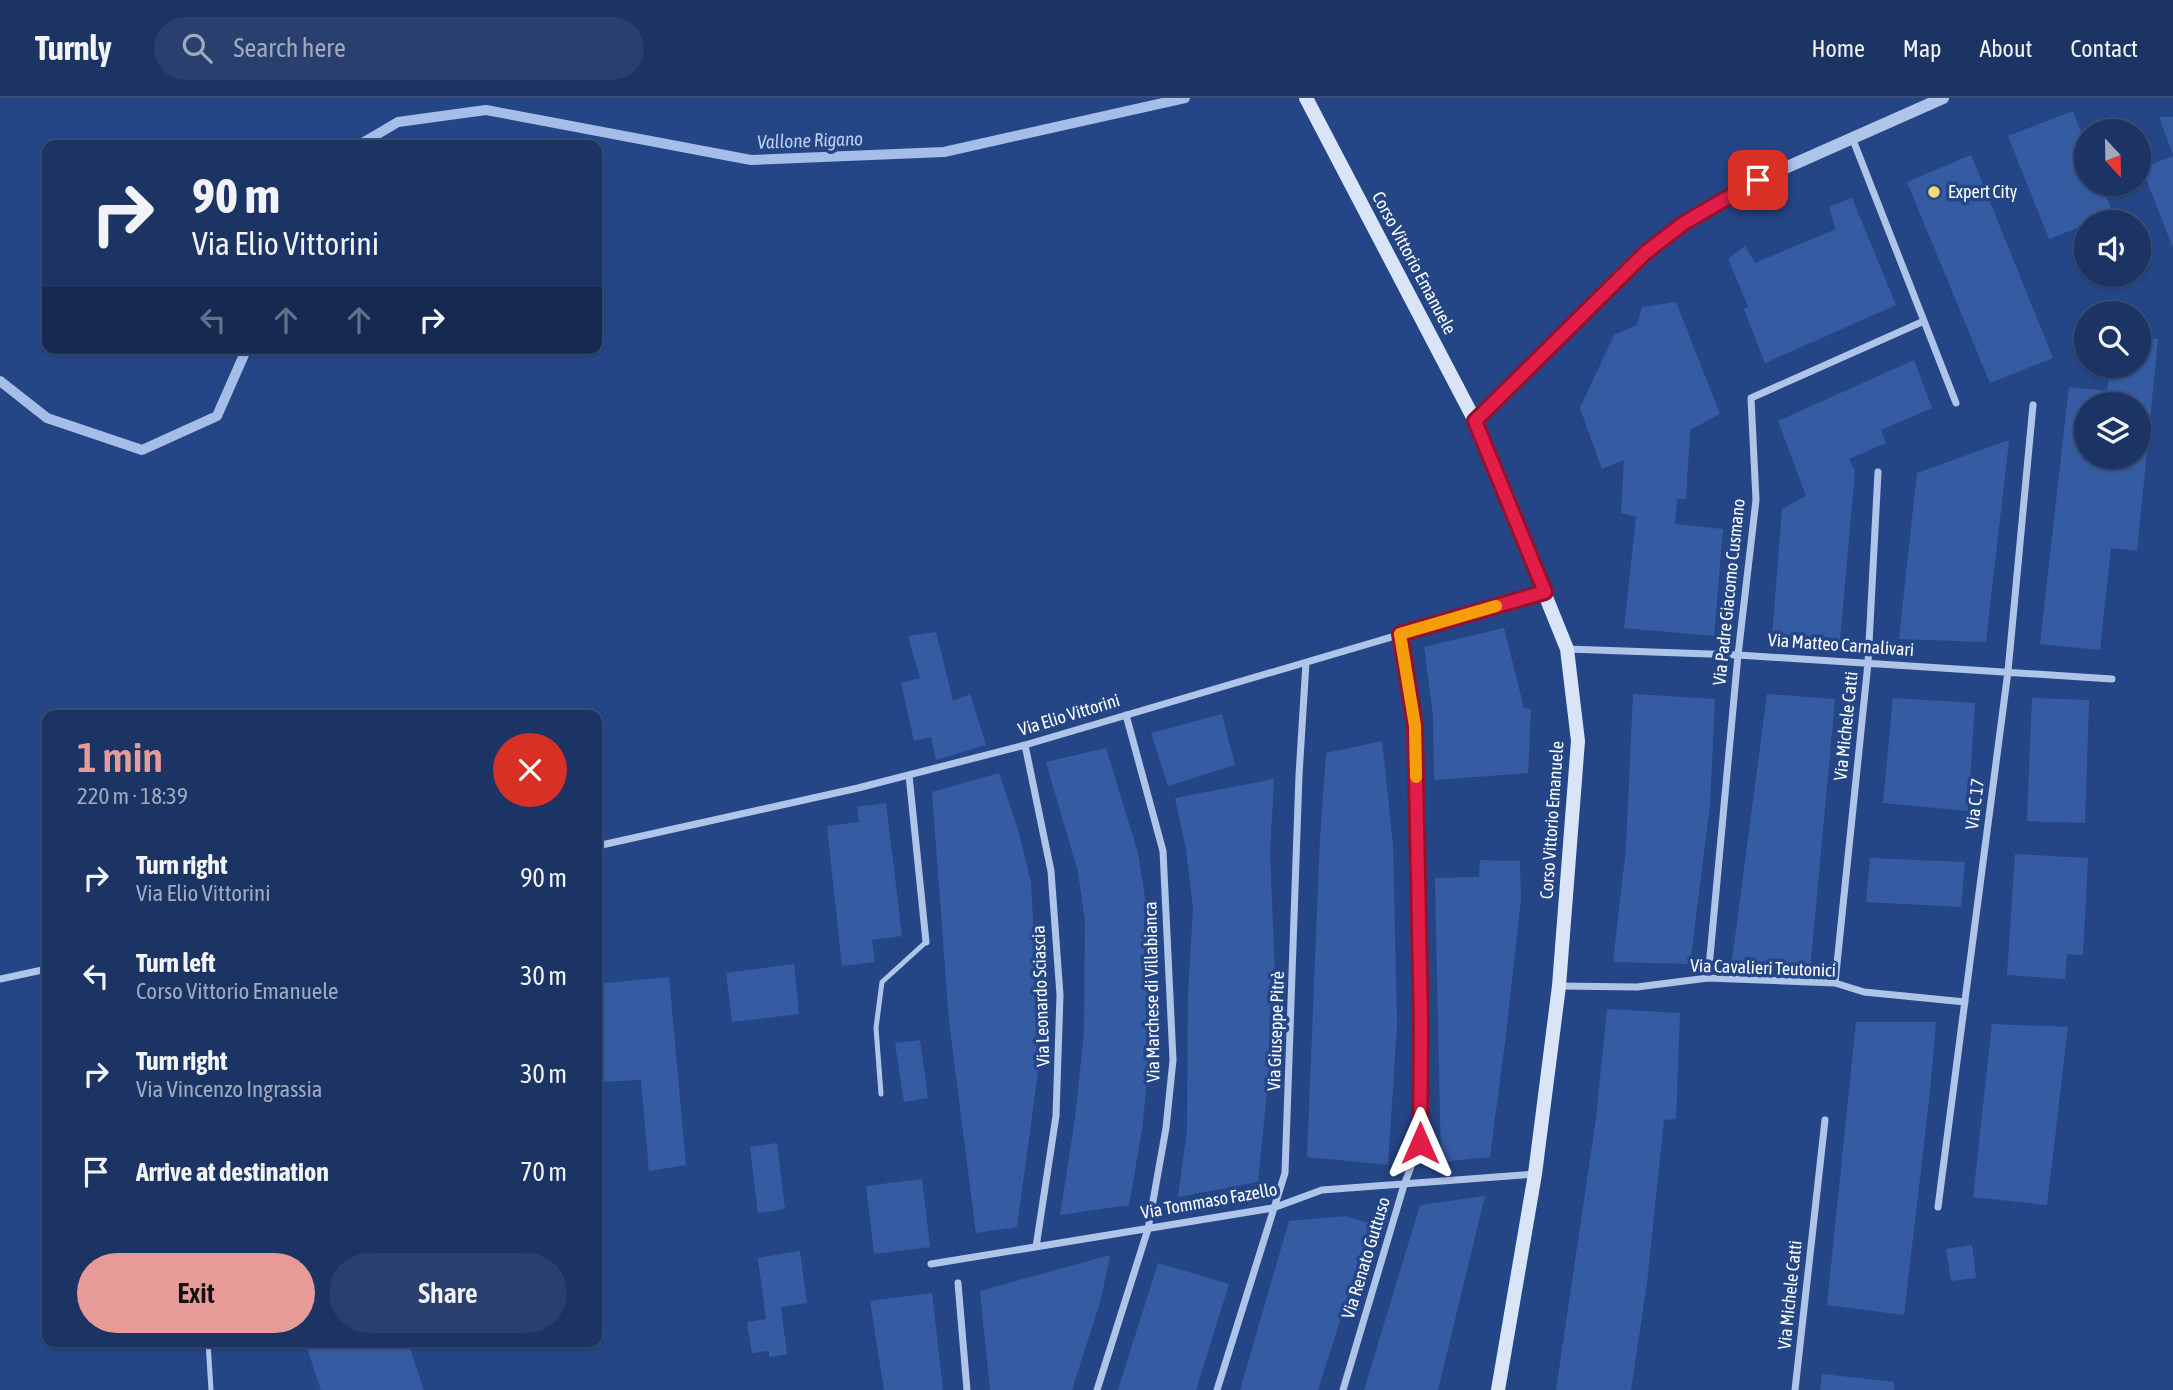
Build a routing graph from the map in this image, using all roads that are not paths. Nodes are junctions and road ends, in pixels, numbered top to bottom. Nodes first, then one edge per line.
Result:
1 (1306, 98) edge
2 (1943, 98) edge
3 (1853, 140) junction
4 (1924, 321) junction
5 (1956, 403) dead end
6 (2033, 405) dead end
7 (1475, 421) junction
8 (1878, 472) dead end
9 (1545, 592) junction
10 (1400, 634) junction
11 (1567, 649) junction
12 (1738, 655) junction
13 (1306, 663) junction
14 (1868, 663) junction
15 (2008, 671) junction
16 (2112, 679) dead end
17 (1126, 715) junction
18 (1025, 745) junction
19 (909, 775) junction
20 (602, 845) edge
21 (926, 942) joint
22 (42, 970) edge
23 (1708, 978) junction
24 (0, 979) edge
25 (1835, 982) junction
26 (1559, 986) junction
27 (1965, 1002) junction
28 (881, 1094) dead end
29 (1825, 1120) dead end
30 (1535, 1174) junction
31 (1404, 1185) junction
32 (1938, 1207) dead end
33 (1273, 1208) junction
34 (1148, 1229) junction
35 (1036, 1247) junction
36 (931, 1264) dead end
37 (958, 1283) dead end
38 (208, 1347) edge
39 (211, 1390) edge
40 (967, 1390) edge
41 (1097, 1390) edge
42 (1217, 1390) edge
43 (1343, 1390) edge
44 (1498, 1390) edge
45 (1795, 1390) edge

1 - 7 main road, Corso Vittorio Emanuele
2 - 3 street
3 - 4 street
3 - 7 street
4 - 5 street
4 - 12 street, Via Padre Giacomo Cusmano
6 - 15 street, Via C 17
7 - 9 main road, Corso Vittorio Emanuele
8 - 14 street, Via Michele Catti
9 - 10 street, Via Elio Vittorini
9 - 11 main road, Corso Vittorio Emanuele
10 - 13 street, Via Elio Vittorini
10 - 31 street, Via Renato Guttuso
11 - 12 street, Via Matteo Carnalivari
11 - 26 main road, Corso Vittorio Emanuele
12 - 14 street, Via Matteo Carnalivari
12 - 23 street, Via Padre Giacomo Cusmano
13 - 17 street, Via Elio Vittorini
13 - 33 street, Via Giuseppe Pitrè
14 - 15 street, Via Matteo Carnalivari
14 - 25 street, Via Michele Catti
15 - 16 street, Via Matteo Carnalivari
15 - 27 street, Via C 17
17 - 18 street, Via Elio Vittorini
17 - 34 street, Via Marchese di Villabianca
18 - 19 street, Via Elio Vittorini
18 - 35 street, Via Leonardo Sciascia
19 - 20 street, Via Elio Vittorini
19 - 21 street
21 - 28 lane
22 - 24 street
23 - 25 street, Via Cavalieri Teutonici
23 - 26 street, Via Cavalieri Teutonici
25 - 27 street, Via Cavalieri Teutonici
26 - 30 main road, Corso Vittorio Emanuele
27 - 32 street, Via C 17
29 - 45 street, Via Michele Catti
30 - 31 street, Via Tommaso Fazello
30 - 44 main road, Corso Vittorio Emanuele
31 - 33 street, Via Tommaso Fazello
31 - 43 street, Via Renato Guttuso
33 - 34 street, Via Tommaso Fazello
33 - 42 street, Via Giuseppe Pitrè
34 - 35 street, Via Tommaso Fazello
34 - 41 street, Via Marchese di Villabianca
35 - 36 street, Via Tommaso Fazello
37 - 40 street
38 - 39 lane

